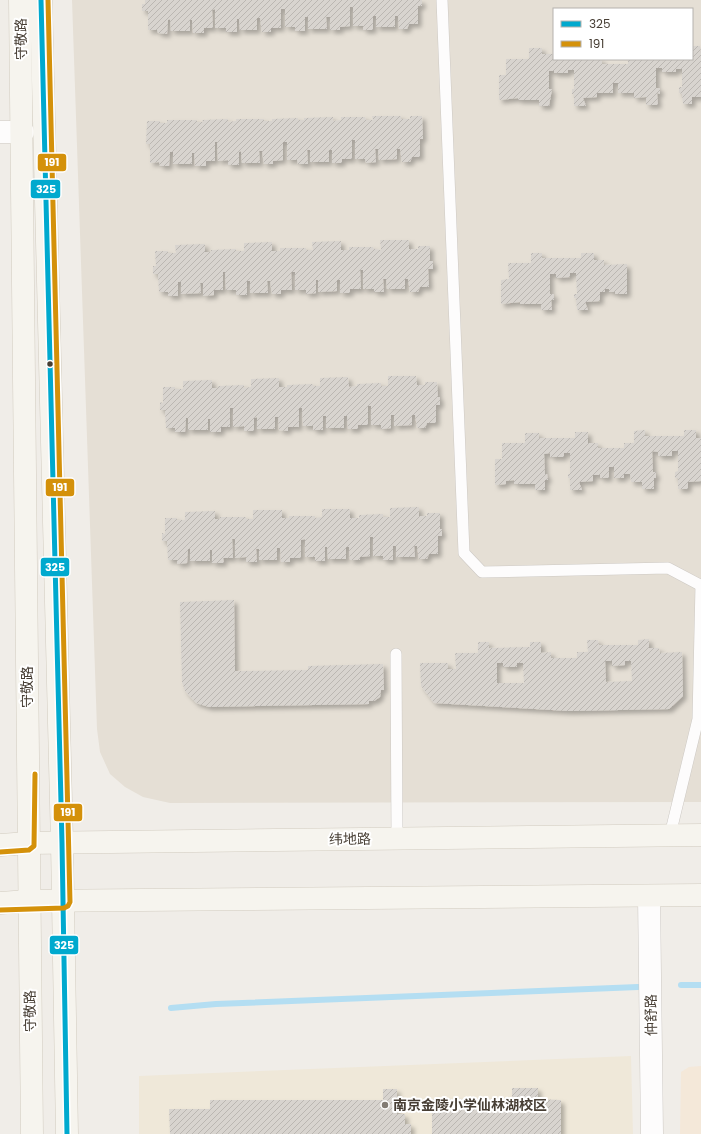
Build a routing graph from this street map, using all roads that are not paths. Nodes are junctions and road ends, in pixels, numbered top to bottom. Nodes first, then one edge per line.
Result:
1 (20, 0) edge
2 (41, 0) edge
3 (442, 0) edge
4 (0, 132) edge
5 (22, 132) junction
6 (700, 585) edge
7 (396, 654) dead end
8 (670, 835) junction
9 (701, 835) edge
10 (396, 838) junction
11 (62, 842) junction
12 (28, 843) junction
13 (0, 845) edge
14 (649, 896) junction
15 (701, 896) edge
16 (28, 901) junction
17 (63, 901) junction
18 (0, 903) edge
19 (32, 1134) edge
20 (67, 1134) edge
21 (652, 1134) edge

1 - 5 main road, 守敬路
2 - 11 main road, 守敬路
3 - 6 lane
4 - 5 street
5 - 12 main road, 守敬路
6 - 8 lane
7 - 10 lane
8 - 9 main road, 纬地路
8 - 10 main road, 纬地路
10 - 11 main road, 纬地路
11 - 12 main road, 纬地路
11 - 17 main road, 守敬路
12 - 13 main road, 纬地路
12 - 16 main road, 守敬路
14 - 15 main road
14 - 17 main road
14 - 21 street, 仲舒路
16 - 17 main road
16 - 18 main road
16 - 19 main road, 守敬路
17 - 20 main road, 守敬路

